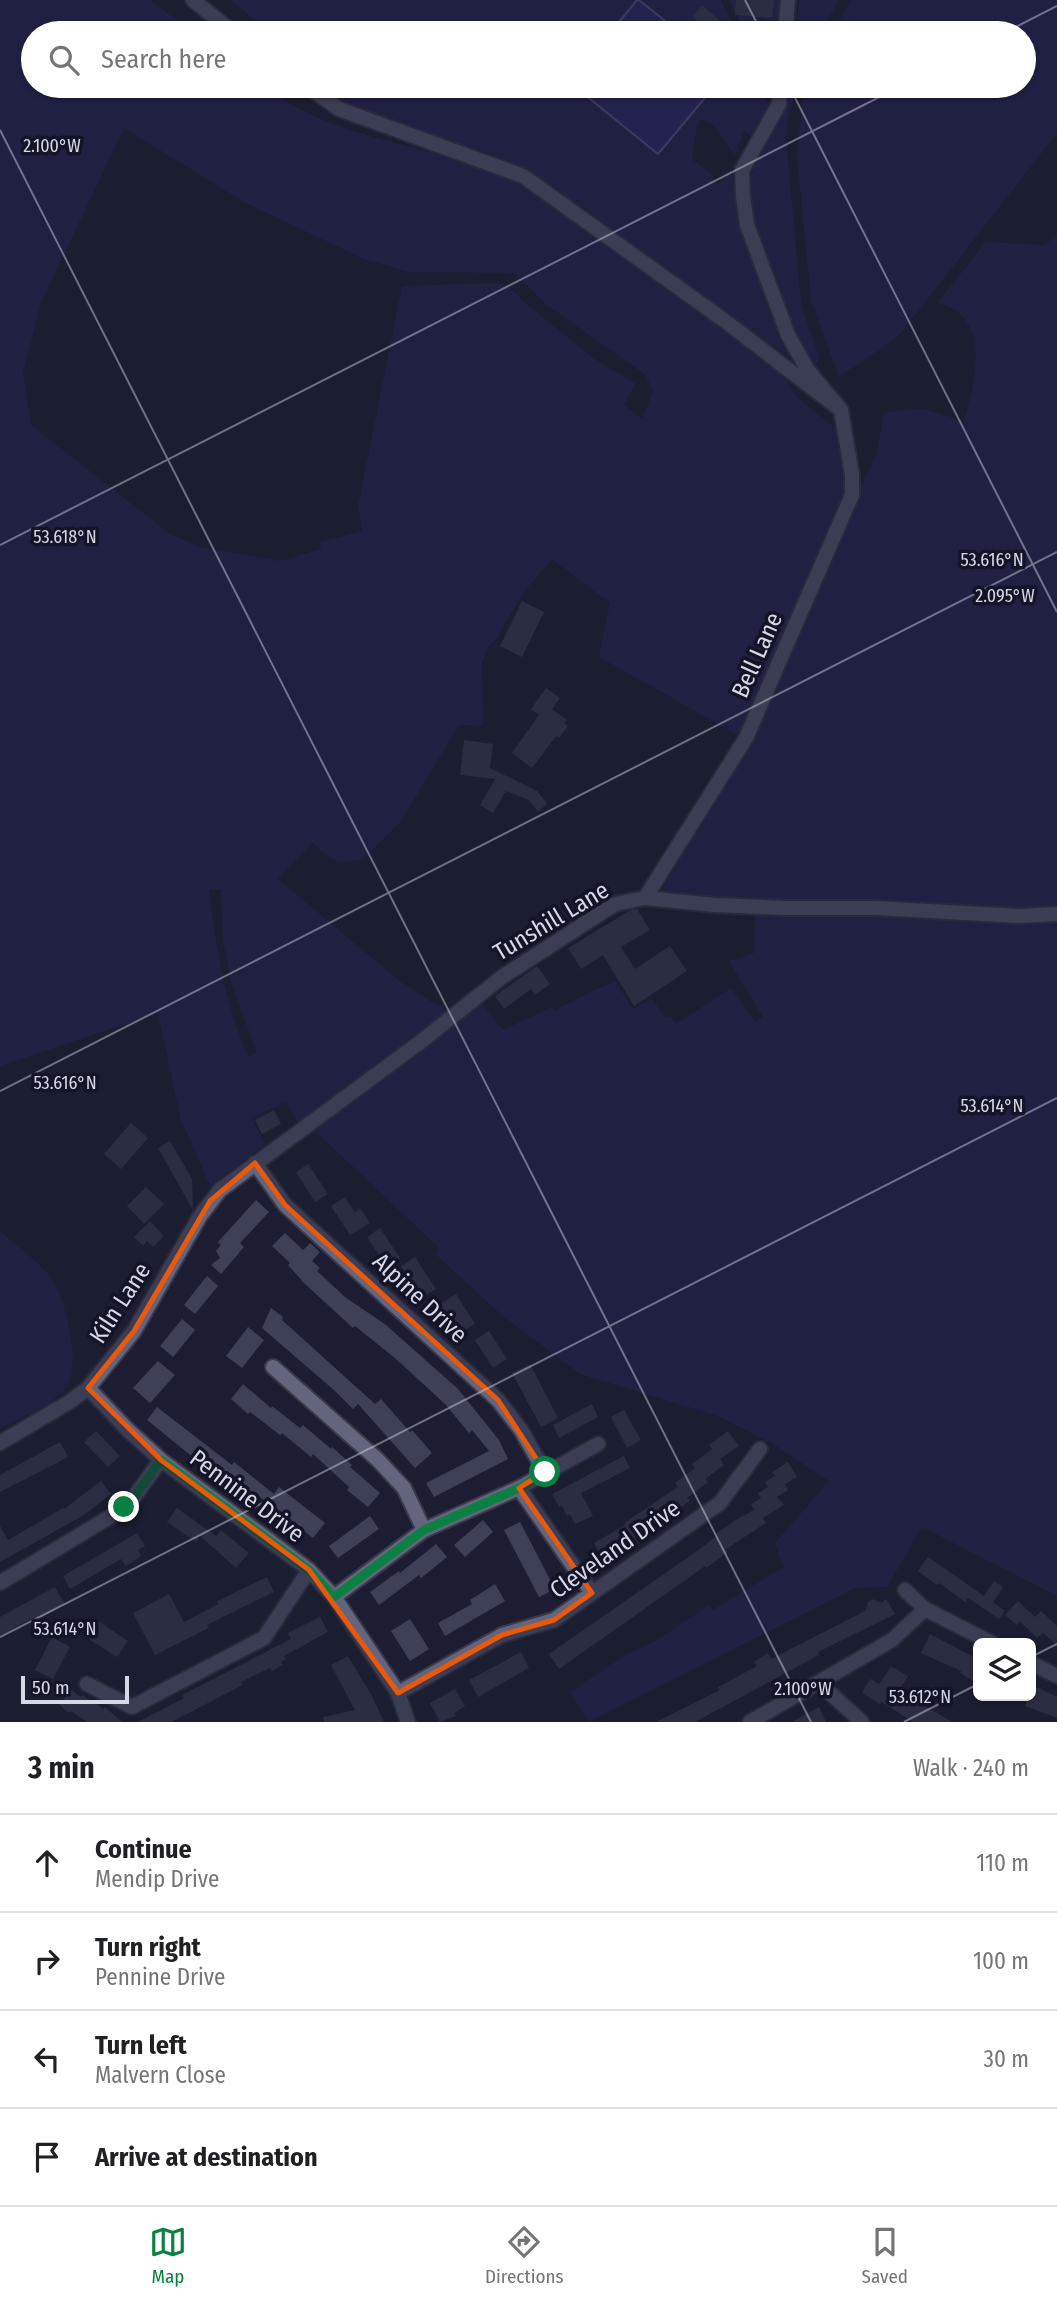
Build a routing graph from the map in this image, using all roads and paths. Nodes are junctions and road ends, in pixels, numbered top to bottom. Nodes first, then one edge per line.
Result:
1 (193, 0) edge
2 (788, 0) edge
3 (219, 21) edge
4 (786, 21) edge
5 (324, 98) edge
6 (779, 98) edge
7 (841, 410) junction
8 (645, 898) junction
9 (1057, 915) edge
10 (256, 1163) junction
11 (273, 1367) dead end
12 (89, 1388) junction
13 (0, 1443) edge
14 (598, 1444) dead end
15 (760, 1449) dead end
16 (161, 1460) junction
17 (545, 1472) junction
18 (519, 1488) junction
19 (424, 1530) junction
20 (309, 1570) junction
21 (0, 1583) edge
22 (905, 1590) dead end
23 (592, 1594) junction
24 (334, 1597) junction
25 (925, 1609) junction
26 (982, 1638) edge
27 (1036, 1666) edge
28 (1057, 1676) edge
29 (88, 1684) dead end
30 (820, 1684) junction
31 (398, 1693) junction
32 (408, 1722) edge
33 (750, 1722) edge
34 (862, 1722) edge

1 - 3 street
2 - 4 street
5 - 7 street
6 - 7 street
7 - 8 street, Bell Lane
8 - 9 street, Tunshill Lane
8 - 10 street, Tunshill Lane
10 - 12 street, Kiln Lane
10 - 17 street, Alpine Drive
11 - 19 street
12 - 13 street, Kiln Lane
12 - 16 street, Pennine Drive
14 - 17 street
15 - 23 street, Cleveland Drive
16 - 20 street, Pennine Drive
16 - 21 street
17 - 18 street
18 - 19 street
18 - 23 street
19 - 24 street
20 - 24 street, Pennine Drive
20 - 29 street
22 - 25 street
23 - 31 street, Cleveland Drive
24 - 31 street, Pennine Drive
25 - 26 street
25 - 30 street
27 - 28 street
30 - 33 street
30 - 34 street
31 - 32 street, Pennine Drive

